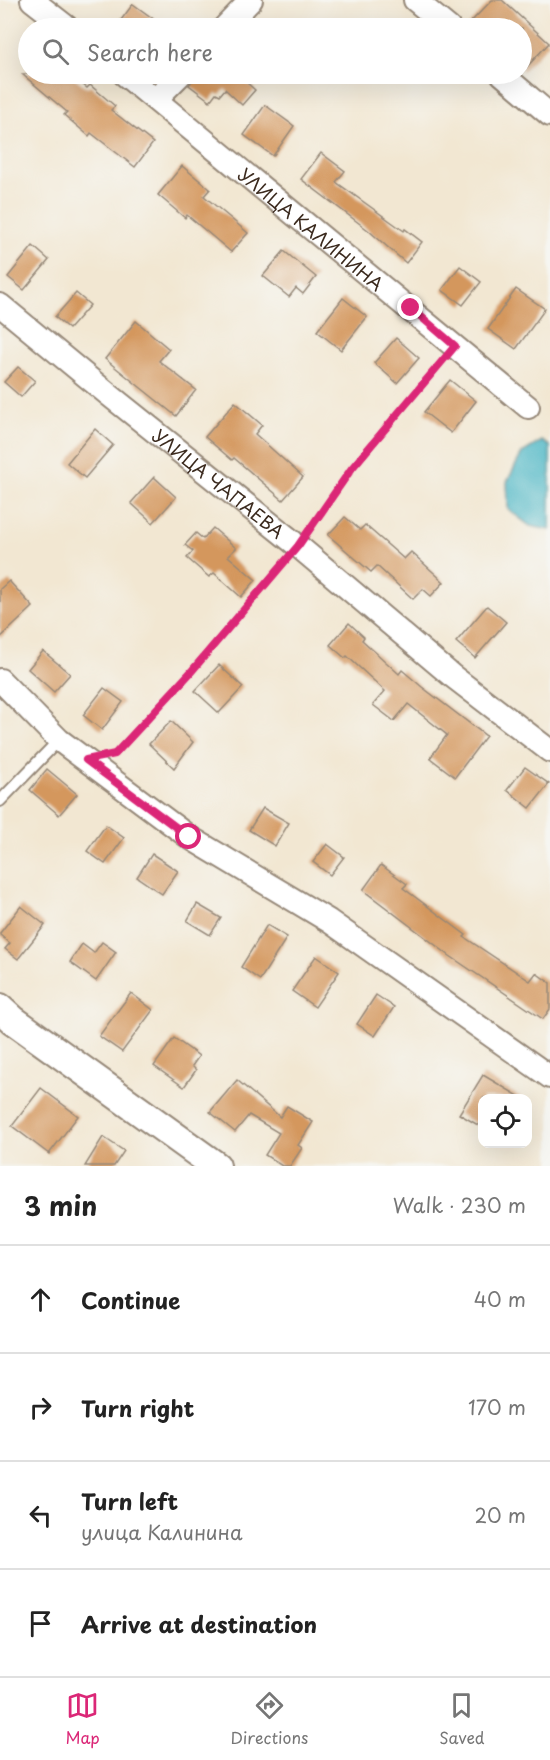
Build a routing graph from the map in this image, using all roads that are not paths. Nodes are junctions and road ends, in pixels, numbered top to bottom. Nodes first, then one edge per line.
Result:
1 (32, 0) edge
2 (251, 0) edge
3 (415, 0) edge
4 (55, 18) edge
5 (234, 18) edge
6 (436, 18) edge
7 (137, 84) edge
8 (171, 84) edge
9 (514, 84) edge
10 (156, 99) junction
11 (550, 115) edge
12 (0, 304) edge
13 (528, 407) dead end
14 (0, 680) edge
15 (59, 740) junction
16 (550, 751) edge
17 (0, 801) edge
18 (0, 1008) edge
19 (550, 1077) edge
20 (216, 1166) edge

1 - 4 street
2 - 5 street
3 - 6 street
7 - 10 street, УЛИЦА КАЛИНИНА
8 - 10 street
9 - 11 street
10 - 13 street, УЛИЦА КАЛИНИНА
12 - 16 street, УЛИЦА ЧАПАЕВА
14 - 15 street
15 - 17 lane
15 - 19 street
18 - 20 street

